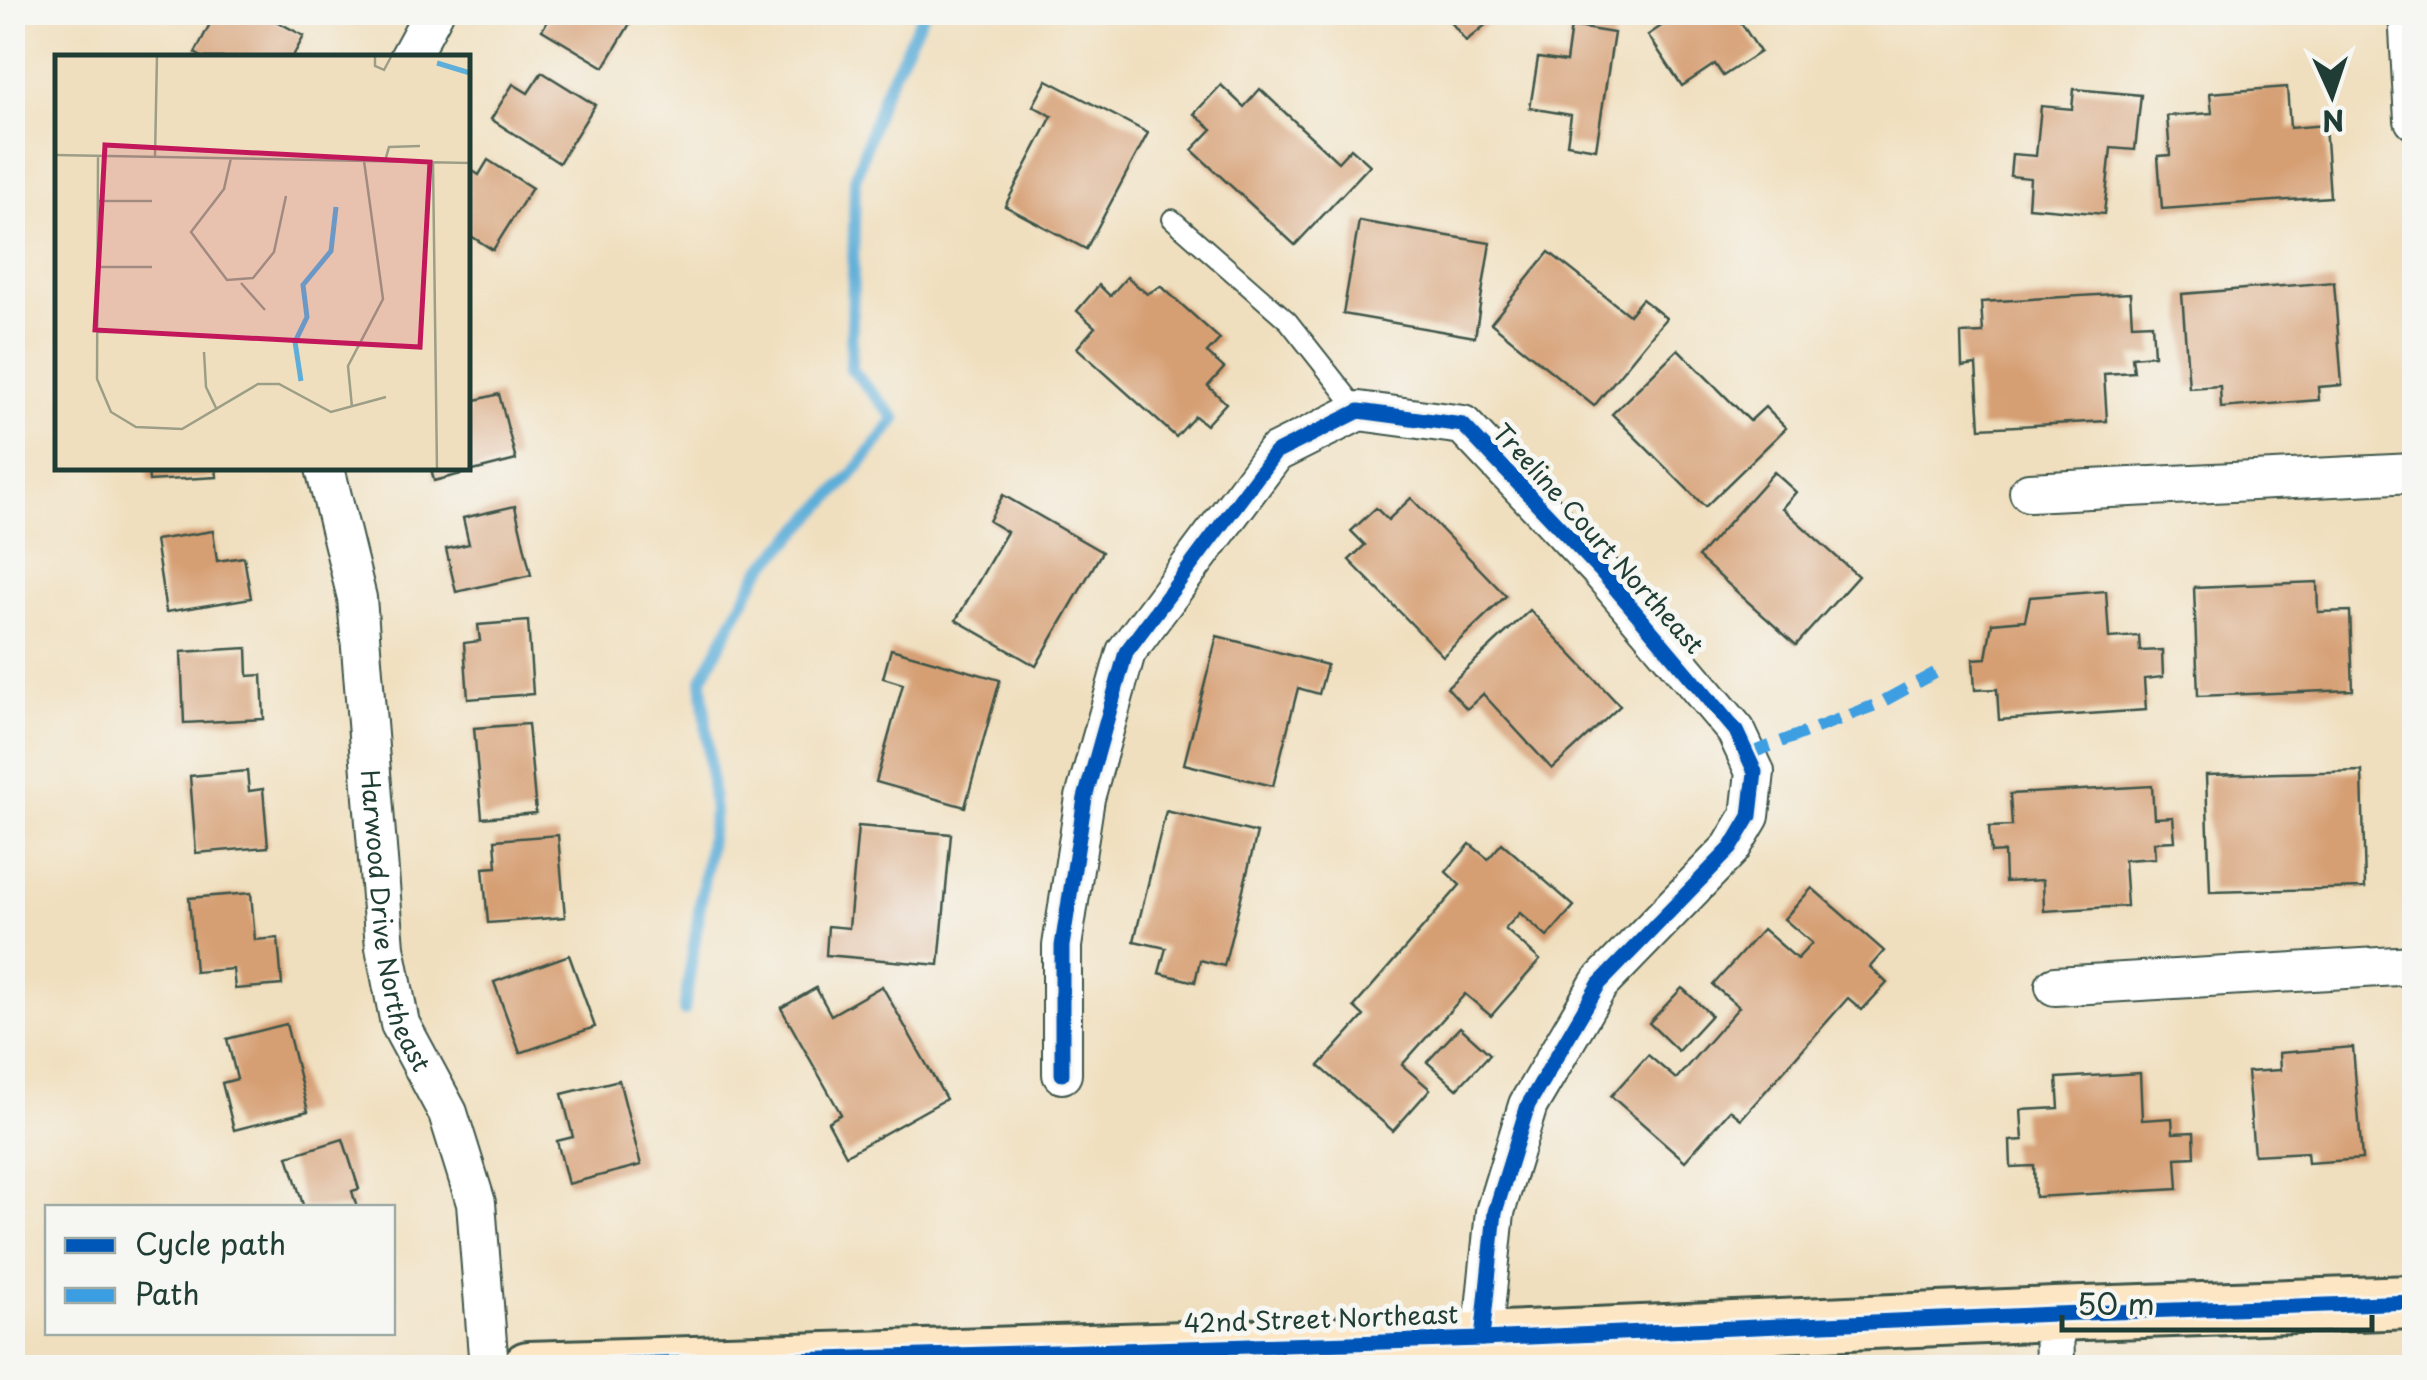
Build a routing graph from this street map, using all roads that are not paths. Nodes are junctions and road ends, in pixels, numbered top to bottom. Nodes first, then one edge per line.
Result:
1 (434, 12) edge
2 (2408, 12) edge
3 (411, 55) edge
4 (2414, 120) edge
5 (1172, 219) dead end
6 (1359, 411) junction
7 (325, 470) edge
8 (2414, 473) edge
9 (2029, 492) dead end
10 (2414, 965) edge
11 (2055, 986) dead end
12 (1062, 1074) dead end
13 (2414, 1302) edge
14 (2054, 1314) junction
15 (1482, 1339) junction
16 (489, 1368) edge
17 (528, 1368) edge
18 (2055, 1368) edge

1 - 3 street
2 - 4 street
5 - 6 lane
6 - 12 street
6 - 15 street, Treeline Court Northeast
7 - 16 street, Harwood Drive Northeast
8 - 9 street
10 - 11 street
13 - 14 street, 42nd Street Northeast
14 - 15 street, 42nd Street Northeast
14 - 18 street
15 - 17 street, 42nd Street Northeast

